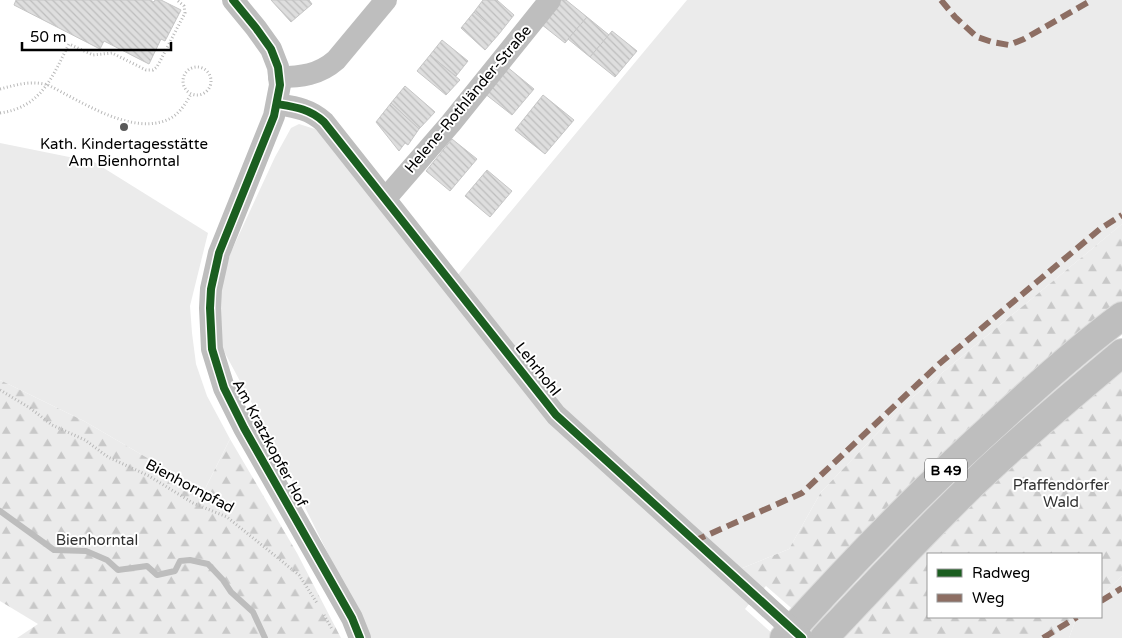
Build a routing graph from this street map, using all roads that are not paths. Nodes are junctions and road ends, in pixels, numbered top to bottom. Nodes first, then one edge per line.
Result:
1 (233, 0) edge
2 (386, 0) edge
3 (550, 0) edge
4 (279, 77) junction
5 (276, 104) junction
6 (386, 198) junction
7 (1122, 316) edge
8 (1122, 353) edge
9 (360, 638) edge
10 (784, 638) edge
11 (802, 638) edge
12 (824, 638) edge

1 - 4 street
2 - 4 street
3 - 6 street, Helene-Rothländer-Straße
4 - 5 street, Am Kratzkopfer Hof
5 - 6 street, Lehrhohl
5 - 9 street, Am Kratzkopfer Hof
6 - 11 street, Lehrhohl, bridge
7 - 10 highway, B 49
8 - 12 highway, B 49

